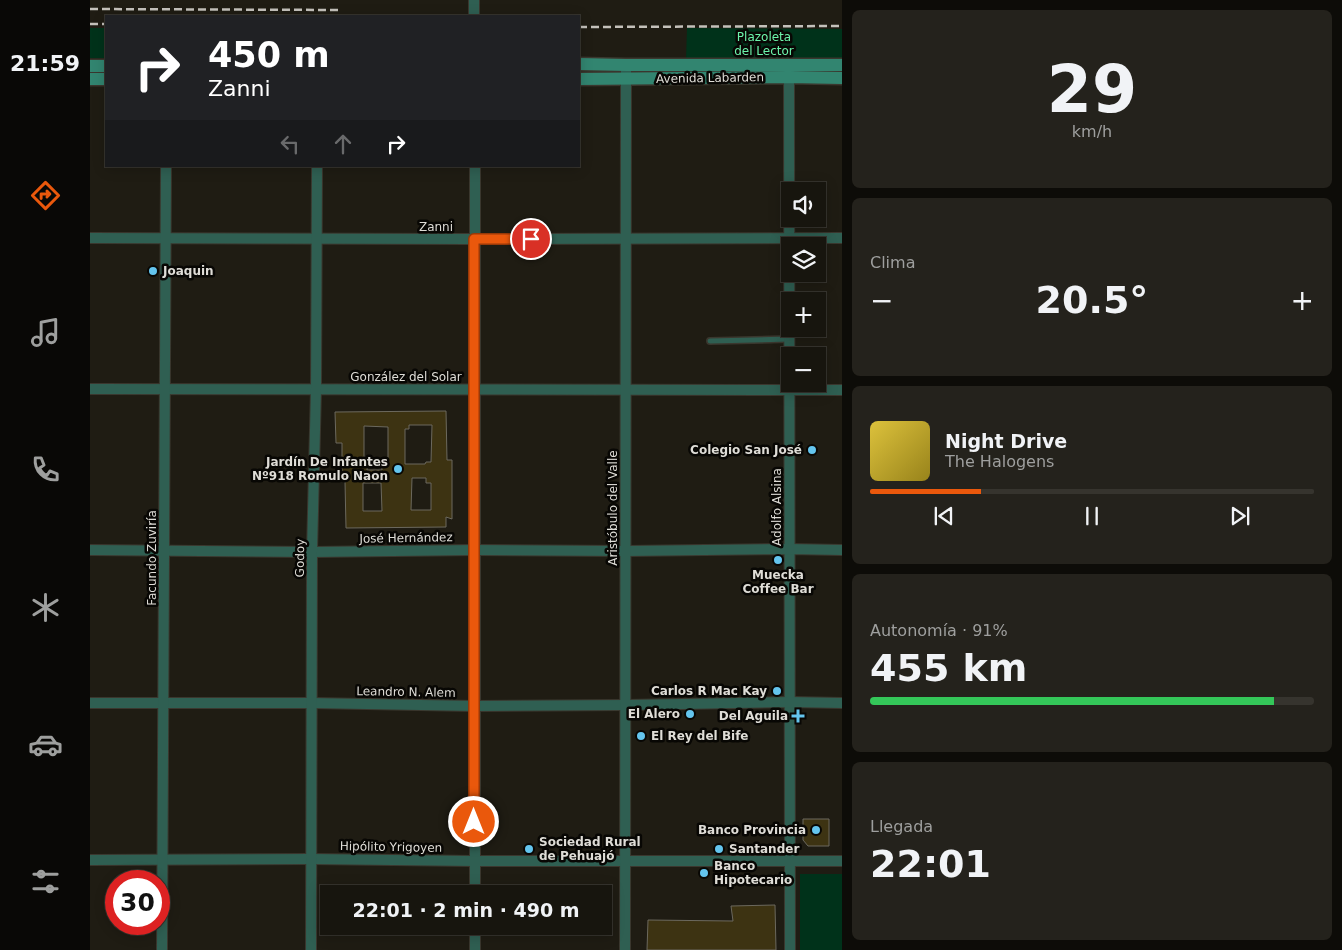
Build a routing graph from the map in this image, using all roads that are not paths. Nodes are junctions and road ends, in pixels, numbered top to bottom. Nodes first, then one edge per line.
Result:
1 (474, 0) edge
2 (474, 15) edge
3 (580, 64) edge
4 (626, 65) junction
5 (842, 65) edge
6 (90, 66) edge
7 (105, 66) edge
8 (789, 71) junction
9 (842, 78) edge
10 (90, 79) edge
11 (105, 79) edge
12 (580, 79) edge
13 (626, 79) junction
14 (166, 167) edge
15 (317, 167) edge
16 (475, 167) edge
17 (781, 237) edge
18 (789, 237) edge
19 (90, 238) edge
20 (166, 238) junction
21 (826, 238) edge
22 (842, 238) edge
23 (316, 239) junction
24 (474, 239) junction
25 (626, 239) junction
26 (789, 282) edge
27 (789, 339) junction
28 (710, 340) dead end
29 (789, 347) edge
30 (90, 389) edge
31 (165, 389) junction
32 (474, 389) junction
33 (316, 390) junction
34 (626, 390) junction
35 (781, 390) edge
36 (826, 390) edge
37 (842, 390) edge
38 (789, 392) edge
39 (789, 549) junction
40 (90, 550) edge
41 (164, 550) junction
42 (474, 550) junction
43 (842, 550) edge
44 (626, 551) junction
45 (312, 552) junction
46 (790, 702) junction
47 (312, 703) junction
48 (842, 703) edge
49 (90, 704) edge
50 (164, 704) junction
51 (626, 705) junction
52 (474, 706) junction
53 (311, 859) junction
54 (90, 860) edge
55 (163, 860) junction
56 (474, 861) junction
57 (626, 861) junction
58 (842, 861) edge
59 (790, 862) junction
60 (474, 885) edge
61 (474, 935) edge
62 (162, 950) edge
63 (311, 950) edge
64 (474, 950) edge
65 (625, 950) edge
66 (790, 950) edge

1 - 2 street
3 - 4 main road, Avenida Labarden
4 - 8 main road, Avenida Labarden
4 - 13 street, Aristóbulo del Valle
5 - 8 main road, Avenida Labarden
6 - 7 main road
8 - 9 main road, Avenida Labarden
8 - 13 main road, Avenida Labarden
8 - 18 street, Adolfo Alsina
10 - 11 main road
12 - 13 main road, Avenida Labarden
13 - 25 street, Aristóbulo del Valle
14 - 20 street, Facundo Zuviría
15 - 23 street, Godoy
16 - 24 street
17 - 25 street, Zanni
19 - 20 street, Zanni
20 - 23 street, Zanni
20 - 31 street, Facundo Zuviría
21 - 22 street, Zanni
23 - 24 street, Zanni
23 - 33 street, Godoy
24 - 25 street, Zanni
24 - 32 street
25 - 34 street, Aristóbulo del Valle
26 - 27 street, Adolfo Alsina
27 - 28 lane
27 - 29 street, Adolfo Alsina
30 - 31 street, González del Solar
31 - 33 street, González del Solar
31 - 41 street, Facundo Zuviría
32 - 33 street, González del Solar
32 - 34 street, González del Solar
32 - 42 street
33 - 45 street, Godoy
34 - 35 street, González del Solar
34 - 44 street, Aristóbulo del Valle
36 - 37 street, González del Solar
38 - 39 street, Adolfo Alsina
39 - 43 street, José Hernández
39 - 44 street, José Hernández
39 - 46 street, Adolfo Alsina
40 - 41 street, José Hernández
41 - 45 street, José Hernández
41 - 50 street, Facundo Zuviría
42 - 44 street, José Hernández
42 - 45 street, José Hernández
42 - 52 street
44 - 51 street, Aristóbulo del Valle
45 - 47 street, Godoy
46 - 48 street, Leandro N. Alem
46 - 51 street, Leandro N. Alem
46 - 59 street, Adolfo Alsina
47 - 50 street, Leandro N. Alem
47 - 52 street, Leandro N. Alem
47 - 53 street, Godoy
49 - 50 street, Leandro N. Alem
50 - 55 street, Facundo Zuviría
51 - 52 street, Leandro N. Alem
51 - 57 street, Aristóbulo del Valle
52 - 56 street
53 - 55 street, Hipólito Yrigoyen
53 - 56 street, Hipólito Yrigoyen
53 - 63 street, Godoy
54 - 55 street, Hipólito Yrigoyen
55 - 62 street, Facundo Zuviría
56 - 57 street, Hipólito Yrigoyen
56 - 60 street
57 - 59 street, Hipólito Yrigoyen
57 - 65 street, Aristóbulo del Valle
58 - 59 street, Hipólito Yrigoyen
59 - 66 street, Adolfo Alsina
61 - 64 street

